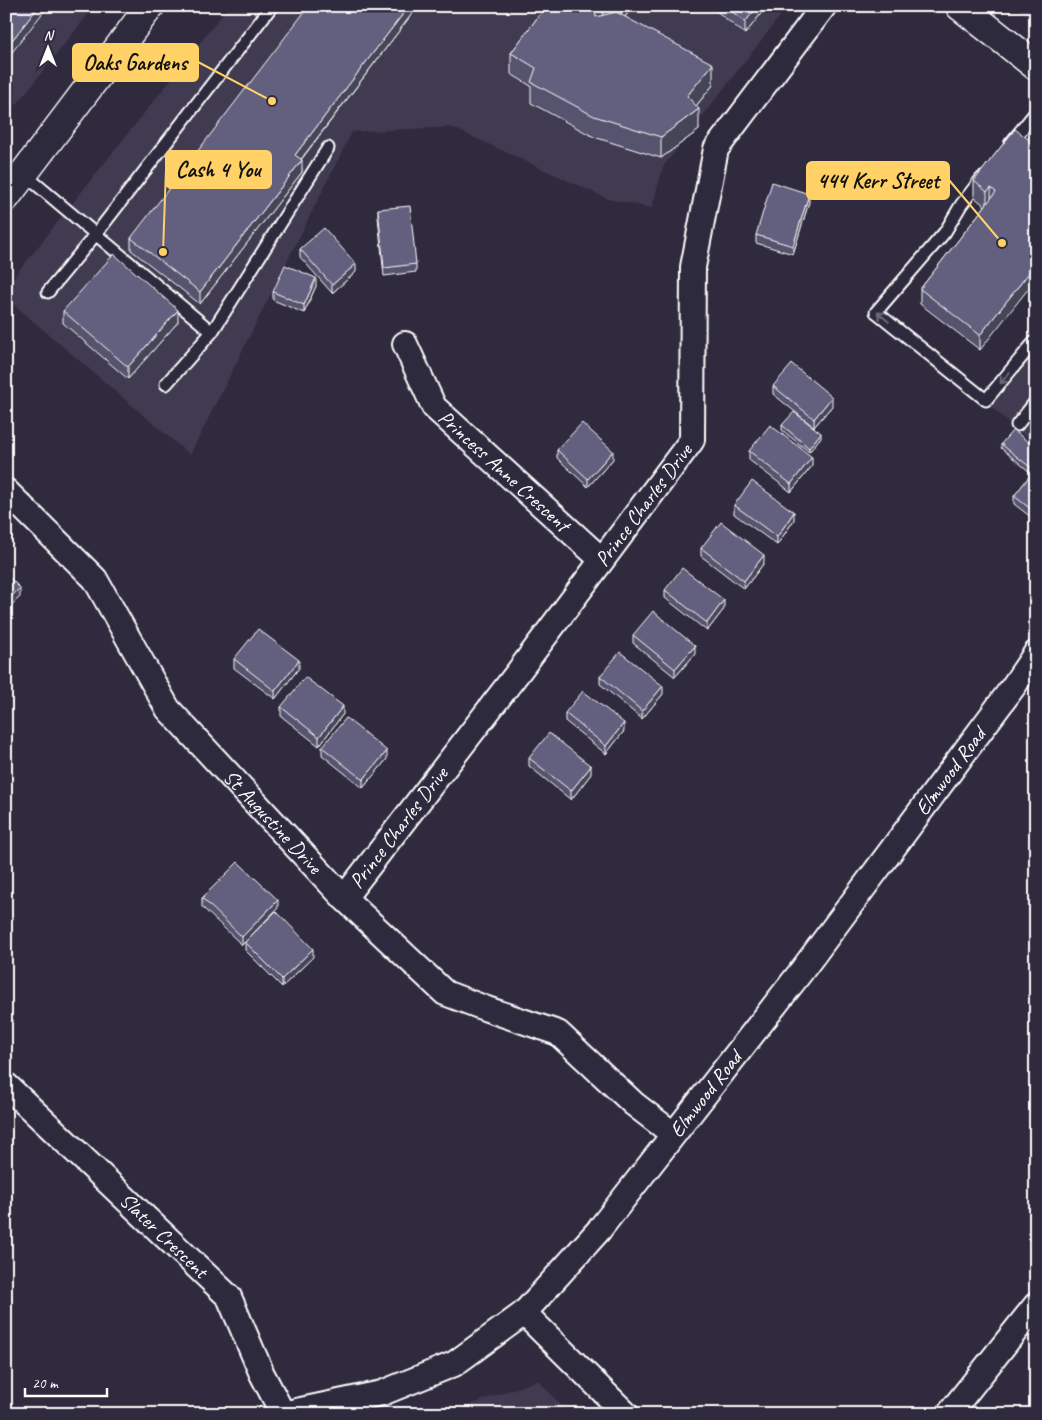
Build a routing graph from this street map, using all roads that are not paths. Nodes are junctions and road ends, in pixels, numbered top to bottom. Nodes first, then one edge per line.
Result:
1 (150, 6) edge
2 (272, 6) edge
3 (824, 6) edge
4 (960, 6) edge
5 (1036, 66) edge
6 (1036, 112) edge
7 (328, 148) dead end
8 (1003, 153) edge
9 (991, 168) edge
10 (24, 174) junction
11 (6, 197) edge
12 (96, 234) junction
13 (48, 292) dead end
14 (212, 332) junction
15 (1036, 340) edge
16 (405, 344) dead end
17 (166, 384) dead end
18 (1036, 401) edge
19 (1017, 425) dead end
20 (6, 491) edge
21 (602, 560) junction
22 (1036, 652) edge
23 (344, 898) junction
24 (6, 1085) edge
25 (673, 1134) junction
26 (1036, 1305) edge
27 (524, 1314) junction
28 (283, 1414) edge
29 (626, 1414) edge
30 (949, 1414) edge

1 - 10 main road
2 - 12 lane
3 - 21 street, Prince Charles Drive
4 - 5 main road
6 - 8 lane
7 - 14 lane
15 -> 9 lane
10 - 11 main road
10 - 12 lane
12 - 13 lane
12 - 14 lane
14 - 17 lane
16 - 21 street, Princess Anne Crescent
18 - 19 lane
20 - 23 street, St Augustine Drive
21 - 23 street, Prince Charles Drive
22 - 25 street, Elmwood Road
23 - 25 street, St Augustine Drive
24 - 28 street, Slater Crescent
25 - 27 street, Elmwood Road
26 - 30 street
27 - 28 street, Elmwood Road
27 - 29 street

